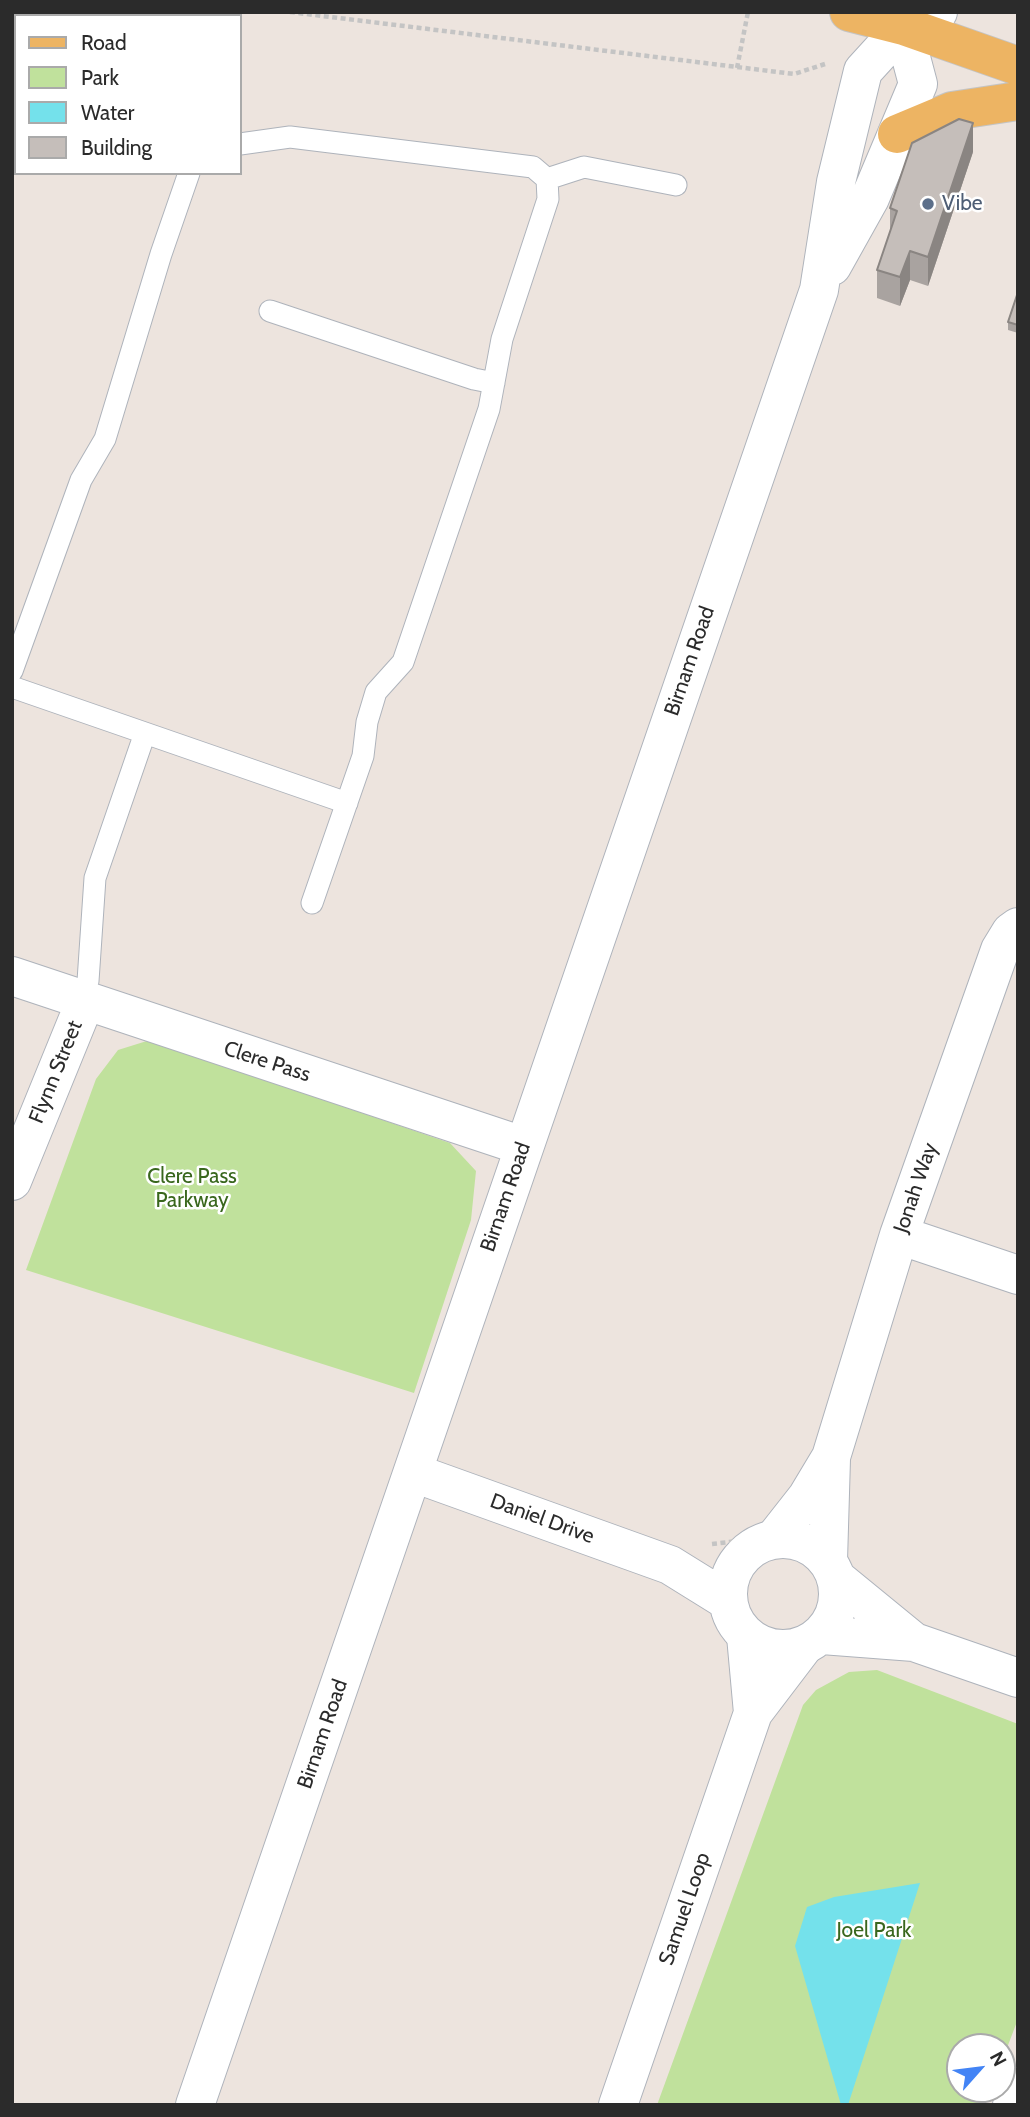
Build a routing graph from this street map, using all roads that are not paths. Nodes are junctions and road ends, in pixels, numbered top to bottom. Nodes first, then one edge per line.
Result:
1 (17, 12) edge
2 (849, 12) edge
3 (12, 14) edge
4 (914, 17) edge
5 (1018, 66) edge
6 (1018, 101) edge
7 (897, 134) junction
8 (242, 144) edge
9 (188, 175) edge
10 (547, 179) junction
11 (676, 185) dead end
12 (819, 290) junction
13 (270, 311) dead end
14 (494, 383) junction
15 (12, 671) edge
16 (12, 687) edge
17 (145, 733) junction
18 (346, 803) junction
19 (312, 903) dead end
20 (1018, 927) edge
21 (12, 976) edge
22 (83, 1001) junction
23 (523, 1146) junction
24 (12, 1181) edge
25 (899, 1235) junction
26 (1018, 1275) edge
27 (831, 1457) junction
28 (414, 1473) junction
29 (752, 1547) junction
30 (670, 1565) junction
31 (833, 1570) junction
32 (728, 1601) junction
33 (746, 1636) junction
34 (813, 1640) junction
35 (914, 1642) junction
36 (1018, 1678) edge
37 (753, 1713) junction
38 (1018, 2087) edge
39 (195, 2105) edge
40 (618, 2105) edge
41 (1012, 2105) edge

1 - 3 main road
2 - 4 main road
4 - 5 main road
4 - 7 street, Birnam Road
4 - 12 street, Birnam Road
6 - 7 main road
7 - 12 street, Birnam Road
8 - 10 lane
9 - 15 lane
10 - 11 lane
10 - 14 lane
12 - 23 street, Birnam Road
13 - 14 lane
14 - 18 lane
16 - 17 lane
17 - 18 lane
17 - 22 lane
18 - 19 lane
20 - 25 street, Jonah Way
21 - 22 street, Clere Pass
22 - 23 street, Clere Pass
22 - 24 street, Flynn Street
23 - 28 street, Birnam Road
25 - 26 street
25 - 27 street, Jonah Way
27 - 29 street, Jonah Way
27 - 31 street, Jonah Way
28 - 30 street, Daniel Drive
28 - 39 street, Birnam Road
29 - 30 street, Daniel Drive
29 - 31 street, Daniel Drive
29 - 32 street
30 - 32 street, Daniel Drive
31 - 34 street
31 - 35 street, Daniel Drive
32 - 33 street
33 - 34 street, Daniel Drive
33 - 37 street, Samuel Loop
34 - 35 street, Daniel Drive
34 - 37 street, Samuel Loop
35 - 36 street, Daniel Drive
37 - 40 street, Samuel Loop
38 - 41 street

